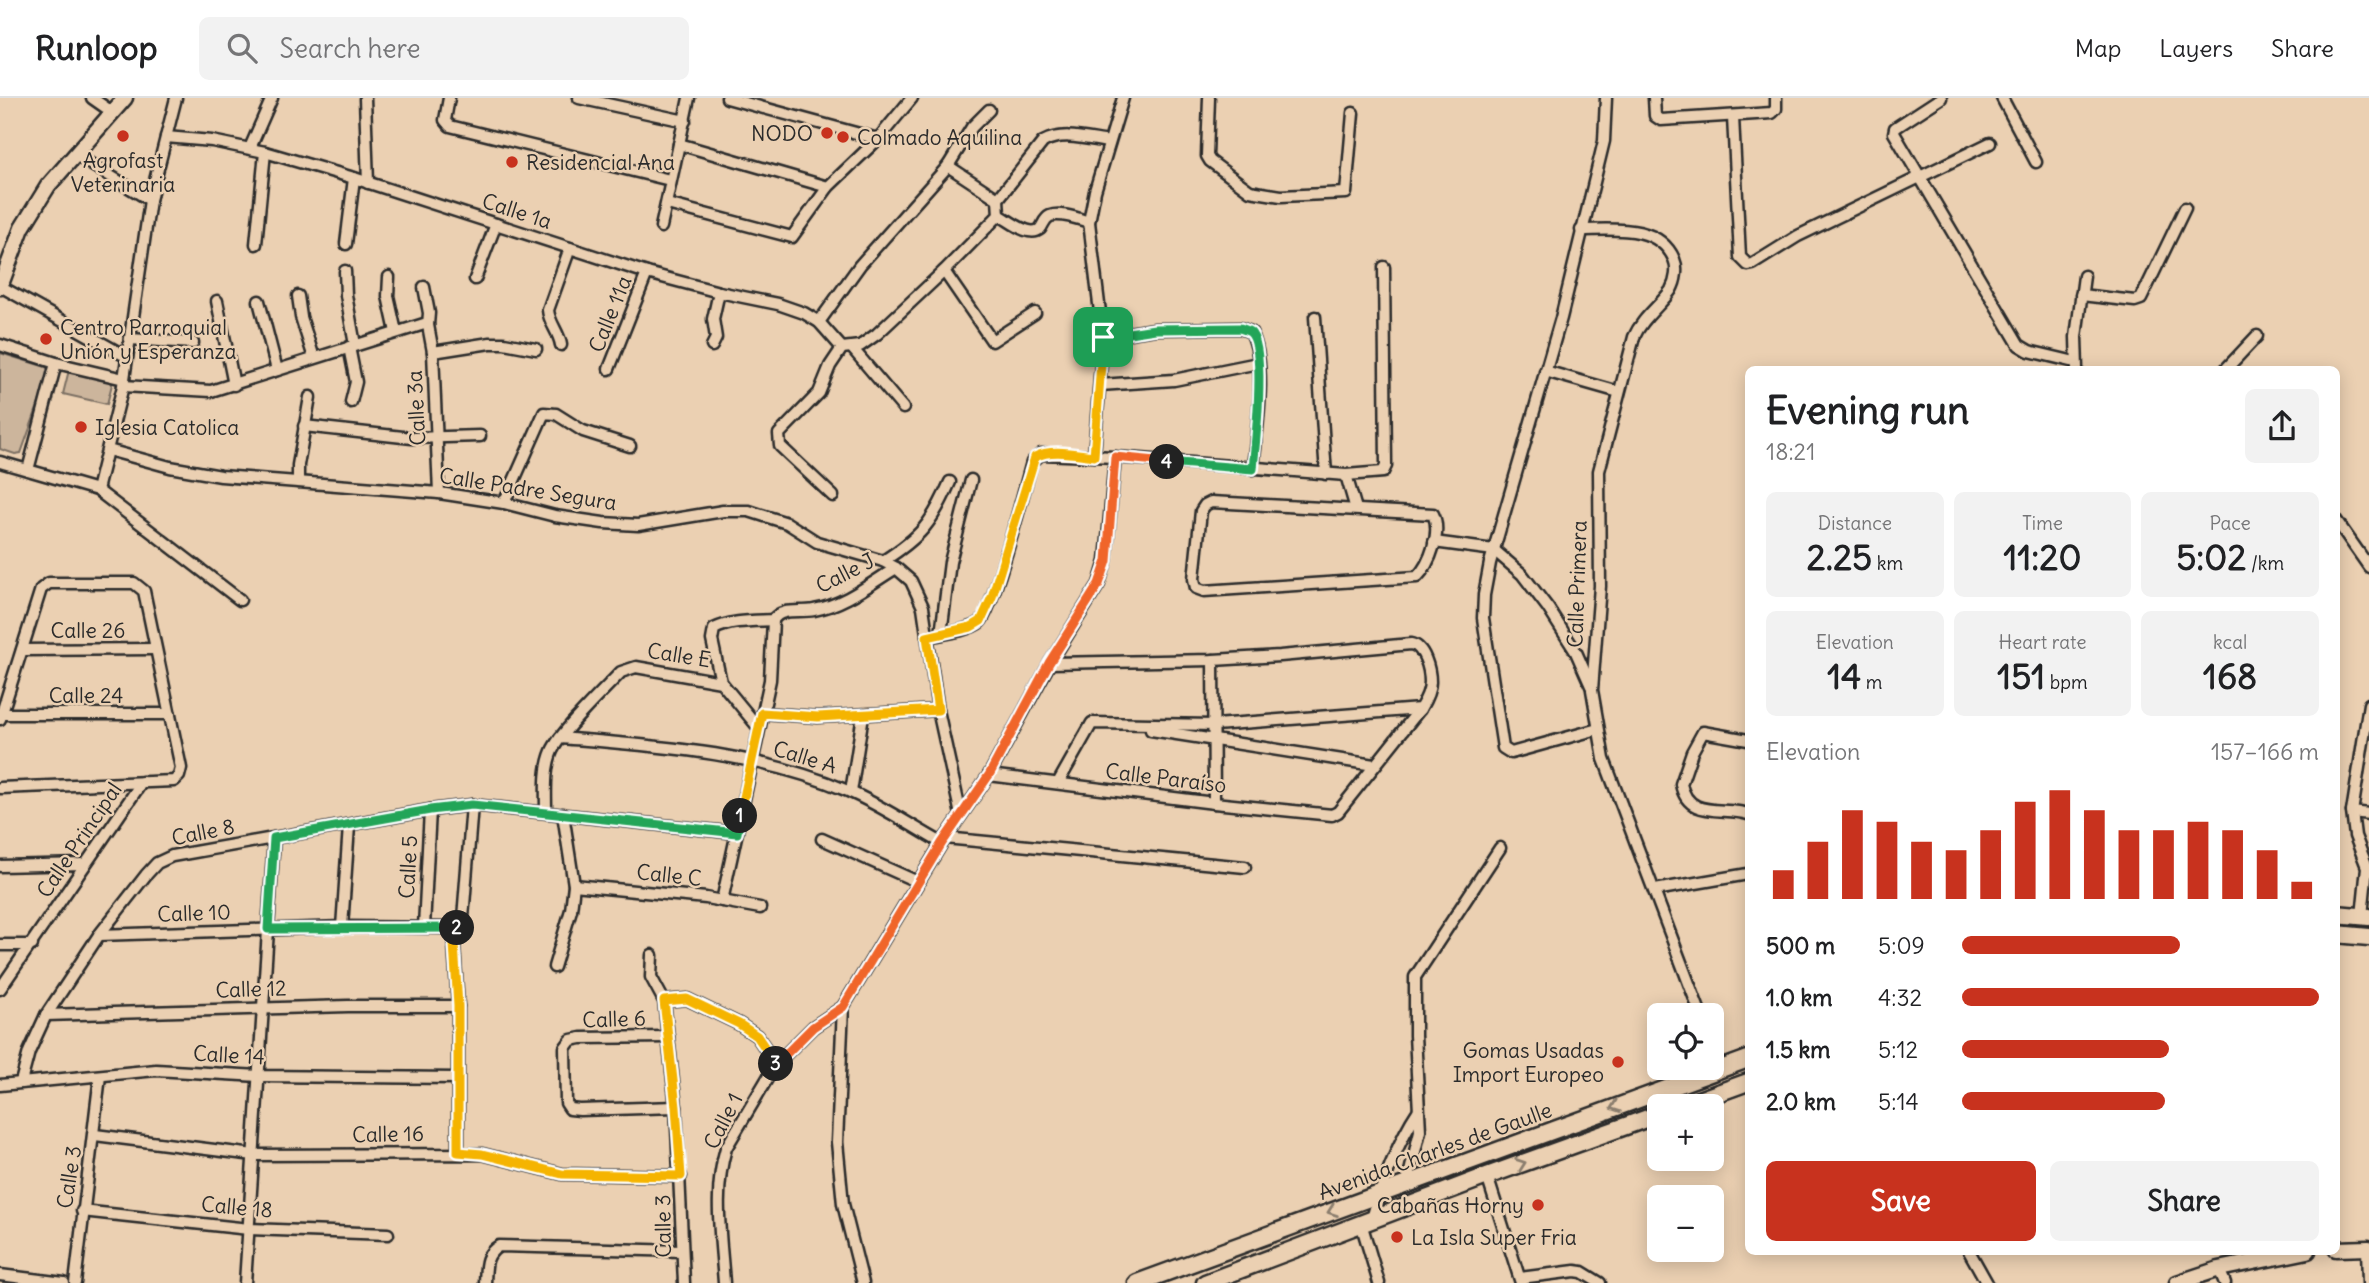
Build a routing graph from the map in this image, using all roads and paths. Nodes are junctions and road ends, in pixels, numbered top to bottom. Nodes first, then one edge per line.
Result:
1 (93, 98) edge
2 (125, 98) edge
3 (176, 98) edge
4 (272, 98) edge
5 (365, 98) edge
6 (449, 98) edge
7 (579, 98) edge
8 (690, 98) edge
9 (727, 98) edge
10 (912, 98) edge
11 (1122, 98) edge
12 (1209, 98) edge
13 (1606, 98) edge
14 (1654, 98) edge
15 (1776, 98) edge
16 (1941, 98) edge
17 (2002, 98) edge
18 (989, 110) dead end
19 (112, 112) junction
20 (1353, 113) dead end
21 (1733, 117) junction
22 (685, 121) junction
23 (166, 137) junction
24 (878, 139) junction
25 (1109, 142) junction
26 (1990, 143) dead end
27 (679, 144) junction
28 (250, 148) junction
29 (265, 152) junction
30 (74, 155) junction
31 (2036, 162) dead end
32 (948, 166) junction
33 (1921, 177) junction
34 (354, 178) junction
35 (670, 180) junction
36 (368, 183) junction
37 (828, 187) junction
38 (998, 199) junction
39 (150, 200) junction
40 (667, 204) junction
41 (2185, 208) dead end
42 (999, 215) junction
43 (1089, 222) junction
44 (496, 224) junction
45 (661, 227) dead end
46 (1581, 230) junction
47 (256, 244) dead end
48 (345, 244) dead end
49 (570, 248) junction
50 (1384, 267) dead end
51 (345, 271) dead end
52 (944, 271) junction
53 (647, 272) junction
54 (2084, 276) dead end
55 (389, 277) dead end
56 (475, 279) dead end
57 (0, 287) edge
58 (424, 287) dead end
59 (719, 292) junction
60 (2081, 295) junction
61 (298, 296) dead end
62 (217, 301) dead end
63 (259, 301) dead end
64 (1035, 313) dead end
65 (1315, 317) dead end
66 (820, 322) junction
67 (426, 324) junction
68 (397, 332) junction
69 (2258, 336) dead end
70 (1103, 337) junction
71 (130, 339) junction
72 (193, 343) dead end
73 (0, 345) edge
74 (561, 345) dead end
75 (352, 346) junction
76 (712, 346) dead end
77 (847, 348) junction
78 (536, 349) dead end
79 (433, 352) junction
80 (127, 357) junction
81 (314, 358) junction
82 (56, 363) junction
83 (1258, 363) junction
84 (2076, 365) edge
85 (2229, 366) edge
86 (609, 369) dead end
87 (277, 370) junction
88 (1545, 372) junction
89 (123, 382) junction
90 (234, 385) junction
91 (1100, 385) junction
92 (1619, 392) junction
93 (310, 397) dead end
94 (351, 402) dead end
95 (903, 408) dead end
96 (304, 426) junction
97 (480, 436) dead end
98 (437, 438) junction
99 (630, 446) dead end
100 (108, 450) junction
101 (1094, 456) junction
102 (1115, 457) junction
103 (0, 462) edge
104 (1253, 469) junction
105 (28, 470) junction
106 (1326, 474) junction
107 (1346, 475) junction
108 (971, 480) dead end
109 (298, 482) junction
110 (950, 482) dead end
111 (97, 490) junction
112 (439, 493) junction
113 (833, 496) dead end
114 (504, 503) junction
115 (1356, 509) junction
116 (2340, 526) edge
117 (1434, 542) junction
118 (1494, 550) junction
119 (883, 561) junction
120 (2369, 567) edge
121 (896, 568) junction
122 (240, 600) dead end
123 (773, 620) junction
124 (941, 634) junction
125 (927, 637) junction
126 (155, 649) junction
127 (22, 650) junction
128 (1213, 660) junction
129 (1049, 663) junction
130 (721, 682) junction
131 (1592, 690) junction
132 (2369, 704) edge
133 (1420, 709) junction
134 (938, 710) junction
135 (762, 713) junction
136 (170, 714) junction
137 (863, 715) junction
138 (1, 717) edge
139 (1126, 725) junction
140 (1215, 725) junction
141 (758, 727) junction
142 (1598, 729) junction
143 (560, 738) junction
144 (1745, 739) edge
145 (1215, 741) junction
146 (2366, 752) edge
147 (751, 761) junction
148 (1374, 765) junction
149 (989, 775) junction
150 (142, 782) junction
151 (1058, 783) junction
152 (0, 788) edge
153 (851, 792) junction
154 (1214, 803) junction
155 (472, 805) junction
156 (430, 810) junction
157 (545, 812) junction
158 (2352, 812) junction
159 (564, 814) junction
160 (1745, 814) edge
161 (2369, 814) edge
162 (961, 815) junction
163 (349, 826) junction
164 (737, 833) junction
165 (274, 838) junction
166 (822, 839) dead end
167 (944, 840) junction
168 (1500, 848) dead end
169 (84, 864) junction
170 (0, 866) edge
171 (1245, 867) dead end
172 (1745, 875) edge
173 (918, 882) junction
174 (574, 885) junction
175 (1655, 890) junction
176 (722, 901) junction
177 (760, 908) dead end
178 (2340, 914) edge
179 (2366, 916) edge
180 (424, 927) junction
181 (342, 928) junction
182 (459, 928) junction
183 (268, 929) junction
184 (2340, 934) edge
185 (99, 935) junction
186 (2369, 937) edge
187 (0, 945) edge
188 (32, 945) junction
189 (652, 954) dead end
190 (554, 967) dead end
191 (0, 989) edge
192 (664, 1001) junction
193 (1697, 1003) edge
194 (458, 1006) junction
195 (843, 1007) junction
196 (263, 1008) junction
197 (46, 1015) junction
198 (668, 1037) junction
199 (1745, 1060) edge
200 (776, 1064) junction
201 (1724, 1068) edge
202 (100, 1076) junction
203 (259, 1076) junction
204 (457, 1078) junction
205 (1691, 1080) edge
206 (21, 1082) junction
207 (1745, 1083) edge
208 (0, 1085) edge
209 (1715, 1094) edge
210 (676, 1107) junction
211 (1418, 1111) junction
212 (1647, 1118) edge
213 (94, 1135) junction
214 (458, 1152) junction
215 (254, 1155) junction
216 (681, 1176) junction
217 (1487, 1176) junction
218 (1407, 1184) junction
219 (1379, 1194) junction
220 (82, 1211) junction
221 (1367, 1221) junction
222 (249, 1229) junction
223 (388, 1234) dead end
224 (2368, 1247) edge
225 (2340, 1249) edge
226 (682, 1251) junction
227 (1971, 1255) edge
228 (2294, 1255) edge
229 (0, 1275) edge
230 (2222, 1276) edge
231 (1520, 1281) edge
232 (65, 1283) edge
233 (75, 1283) edge
234 (245, 1283) edge
235 (485, 1283) edge
236 (684, 1283) edge
237 (724, 1283) edge
238 (863, 1283) edge
239 (1137, 1283) edge
240 (1205, 1283) edge
241 (1379, 1283) edge
242 (1600, 1283) edge
243 (1987, 1283) edge
244 (2177, 1283) edge
245 (2368, 1283) edge

1 - 19 street
2 - 19 main road
3 - 23 street
4 - 28 street
5 - 36 street
6 - 35 street
7 - 22 street
8 - 22 street
9 - 24 street
10 - 24 street
11 - 25 street
12 - 20 street
13 - 46 street
14 - 21 street
15 - 21 street
16 - 33 street
17 - 31 street
18 - 32 street
19 - 30 main road
21 - 33 street
22 - 27 street
23 - 28 street, Calle 1a
23 - 39 street
24 - 37 street
25 - 38 street
25 - 43 street
26 - 33 street
27 - 35 street
27 - 37 street
28 - 29 street, Calle 1a
29 - 34 street, Calle 1a
29 - 47 street
30 - 39 street
30 - 57 main road
32 - 38 street
32 - 66 street
33 - 84 street
34 - 36 street, Calle 1a
34 - 48 street
35 - 40 street
36 - 44 street, Calle 1a
37 - 40 street
38 - 42 street
39 - 71 street
40 - 45 street
41 - 60 street
42 - 43 street
42 - 52 street
43 - 70 street
44 - 49 street, Calle 1a
44 - 56 street
46 - 88 street
46 - 92 street, Calle Primera
49 - 53 street, Calle 1a
49 - 74 street
50 - 107 street
51 - 75 street
52 - 64 street
52 - 77 street
53 - 59 street, Calle 1a
53 - 86 street, Calle 11a
54 - 60 street
55 - 68 street
57 - 80 street
58 - 67 street, Calle 3a
59 - 66 street, Calle 1a
59 - 76 street
60 - 84 street
61 - 81 street
62 - 90 street
63 - 87 street
65 - 106 street
66 - 77 street, Calle 1a
67 - 68 street
67 - 79 street, Calle 3a
68 - 75 street
69 - 85 street
70 - 83 street
70 - 91 street
71 - 72 street
71 - 80 street
73 - 82 street
75 - 81 street
75 - 94 street
77 - 95 street, Calle 1a
77 - 113 street
78 - 79 street
79 - 98 street, Calle 3a
80 - 89 street
81 - 87 street
82 - 89 street
82 - 105 street
83 - 91 street
83 - 104 street
87 - 90 street
88 - 92 street
88 - 118 street
89 - 90 street
89 - 100 street
91 - 101 street
92 - 131 street, Calle Primera
93 - 96 street
96 - 98 street
96 - 109 street
97 - 98 street
98 - 112 street, Calle 3a
99 - 114 street
100 - 109 street, Calle Padre Segura
100 - 111 street
101 - 102 street
101 - 124 street
102 - 104 street
102 - 129 street, Calle 1
103 - 105 street
104 - 106 street
105 - 111 street
106 - 107 street
107 - 115 street
108 - 124 street
109 - 112 street, Calle Padre Segura
110 - 119 street
111 - 122 street
112 - 114 street, Calle Padre Segura
114 - 119 street, Calle Padre Segura
115 - 117 street
115 - 117 street
116 - 120 street
117 - 118 street
118 - 131 street
118 - 142 street
119 - 121 street, Calle Padre Segura
121 - 123 street, Calle J
121 - 125 street, Calle Padre Segura
123 - 130 street, Calle J
123 - 135 street
124 - 125 street
125 - 134 street, Calle Padre Segura
126 - 127 street, Calle 26
126 - 127 street
126 - 136 street
127 - 138 street
128 - 129 street
128 - 133 street
128 - 140 street
129 - 149 street, Calle 1
130 - 141 street, Calle E
130 - 143 street, Calle E
131 - 142 street, Calle Primera
132 - 146 street
133 - 140 street
133 - 148 street
134 - 137 street
134 - 162 street, Calle Padre Segura
135 - 137 street
135 - 141 street
136 - 138 street, Calle 24
136 - 150 street
137 - 153 street
139 - 140 street
139 - 145 street
139 - 151 street
140 - 145 street
141 - 147 street
142 - 175 street, Calle Primera
143 - 147 street, Calle A
143 - 157 street
144 - 160 street
145 - 148 street
145 - 154 street
146 - 158 street
147 - 153 street, Calle A
147 - 164 street
148 - 154 street, Calle Paraíso
149 - 151 street, Calle Paraíso
149 - 162 street, Calle 1
150 - 152 street
150 - 169 street, Calle Principal
151 - 154 street, Calle Paraíso
153 - 167 street, Calle A
155 - 156 street, Calle 8
155 - 157 street, Calle 8
155 - 182 street
156 - 163 street, Calle 8
156 - 180 street, Calle 5
157 - 159 street, Calle 8
158 - 161 street
158 - 179 street
159 - 164 street, Calle 8
159 - 174 street
162 - 167 street, Calle 1
163 - 165 street, Calle 8
163 - 181 street
164 - 176 street
165 - 183 street
165 - 185 street, Calle 8
166 - 173 street
167 - 171 street
167 - 173 street, Calle 1
168 - 211 street
169 - 170 street
169 - 188 street, Calle Principal
172 - 175 street
173 - 195 street, Calle 1
174 - 176 street, Calle C
174 - 190 street
175 - 193 street, Calle Primera
176 - 177 street, Calle C
178 - 179 main road
180 - 181 street, Calle 10
180 - 182 street, Calle 10
181 - 183 street, Calle 10
182 - 194 street
183 - 185 street, Calle 10
183 - 196 street
184 - 186 main road
185 - 197 street, Calle 8
187 - 188 street
188 - 191 street, Calle Principal
189 - 192 street, Calle 3
192 - 198 street, Calle 3
192 - 200 street
194 - 196 street, Calle 12
194 - 204 street
195 - 200 street, Calle 1
195 - 238 street
196 - 197 street, Calle 12
196 - 203 street
197 - 206 street, Calle 8
198 - 210 street, Calle 3
198 - 210 street, Calle 6
199 - 201 main road, Avenida Charles de Gaulle
200 - 237 street, Calle 1
202 - 203 street, Calle 14
202 - 206 street, Calle 14
202 - 213 street, Calle 3
203 - 204 street, Calle 14
203 - 215 street
204 - 214 street
205 -> 218 main road, Avenida Charles de Gaulle
206 - 208 street, Calle 14
207 - 209 main road
210 - 216 street, Calle 3
211 - 218 street
211 - 219 street
217 -> 212 main road, Avenida Charles de Gaulle
213 - 215 street, Calle 16
213 - 220 street, Calle 3
214 - 215 street, Calle 16
214 - 216 street, Calle 16
215 - 222 street
216 - 226 street, Calle 3
217 - 221 main road, Avenida Charles de Gaulle
217 - 231 street
218 - 219 main road, Avenida Charles de Gaulle
219 - 221 street
219 -> 239 main road, Avenida Charles de Gaulle
220 - 222 street, Calle 18
220 - 233 street, Calle 3
221 - 240 main road, Avenida Charles de Gaulle
221 - 241 street
222 - 223 street, Calle 18
222 - 234 street
224 - 225 main road
224 - 245 street
226 - 235 street
226 - 236 street, Calle 3
227 - 243 street
228 - 230 main road
229 - 232 street
230 - 244 main road
231 - 242 street

